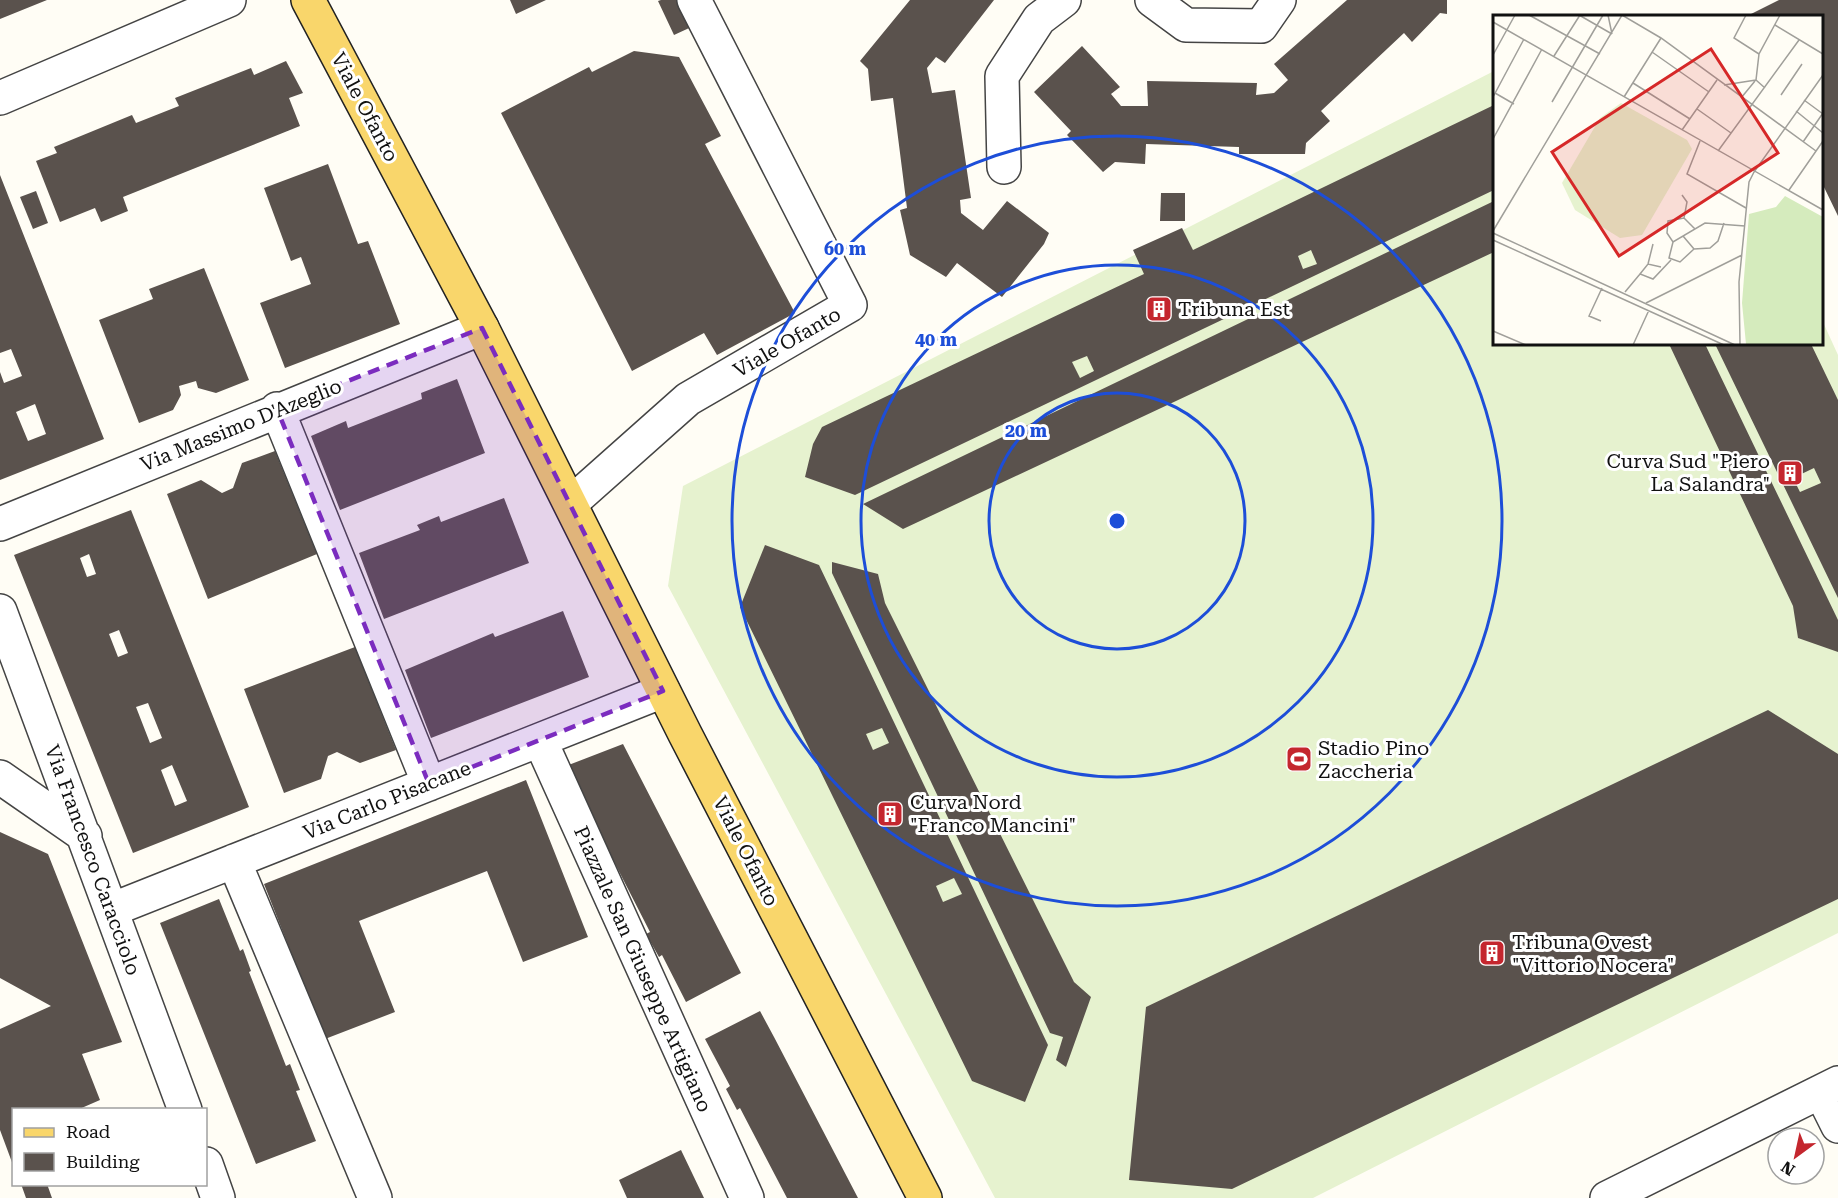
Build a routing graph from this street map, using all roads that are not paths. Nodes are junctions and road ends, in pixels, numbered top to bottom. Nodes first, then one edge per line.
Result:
1 (229, 0) edge
2 (308, 0) edge
3 (694, 0) edge
4 (1064, 0) edge
5 (1152, 0) edge
6 (1280, 0) edge
7 (0, 98) edge
8 (1004, 167) dead end
9 (482, 328) junction
10 (277, 409) junction
11 (571, 502) junction
12 (0, 524) edge
13 (4, 630) edge
14 (663, 691) junction
15 (540, 740) junction
16 (0, 777) edge
17 (429, 784) junction
18 (85, 836) junction
19 (234, 861) junction
20 (111, 910) junction
21 (1829, 1087) edge
22 (184, 1108) edge
23 (1838, 1126) edge
24 (207, 1167) edge
25 (218, 1198) edge
26 (375, 1198) edge
27 (747, 1198) edge
28 (925, 1198) edge
29 (1607, 1198) edge

1 - 7 street
2 - 9 main road, Viale Ofanto
3 - 11 street, Viale Ofanto
4 - 8 street
5 - 6 street
9 - 10 street, Via Massimo D'Azeglio
9 - 11 main road, Viale Ofanto
10 - 12 street, Via Massimo D'Azeglio
10 - 17 street
11 - 14 main road, Viale Ofanto
13 - 18 street, Via Francesco Caracciolo
14 - 15 street, Via Carlo Pisacane
14 - 28 main road, Viale Ofanto
15 - 17 street, Via Carlo Pisacane
15 - 27 street, Piazzale San Giuseppe Artigiano
16 - 18 street
17 - 19 street, Via Carlo Pisacane
18 - 20 street, Via Francesco Caracciolo
19 - 20 street, Via Carlo Pisacane
19 - 26 street
20 - 22 street, Via Francesco Caracciolo
21 - 23 street
21 - 29 street
24 - 25 street

